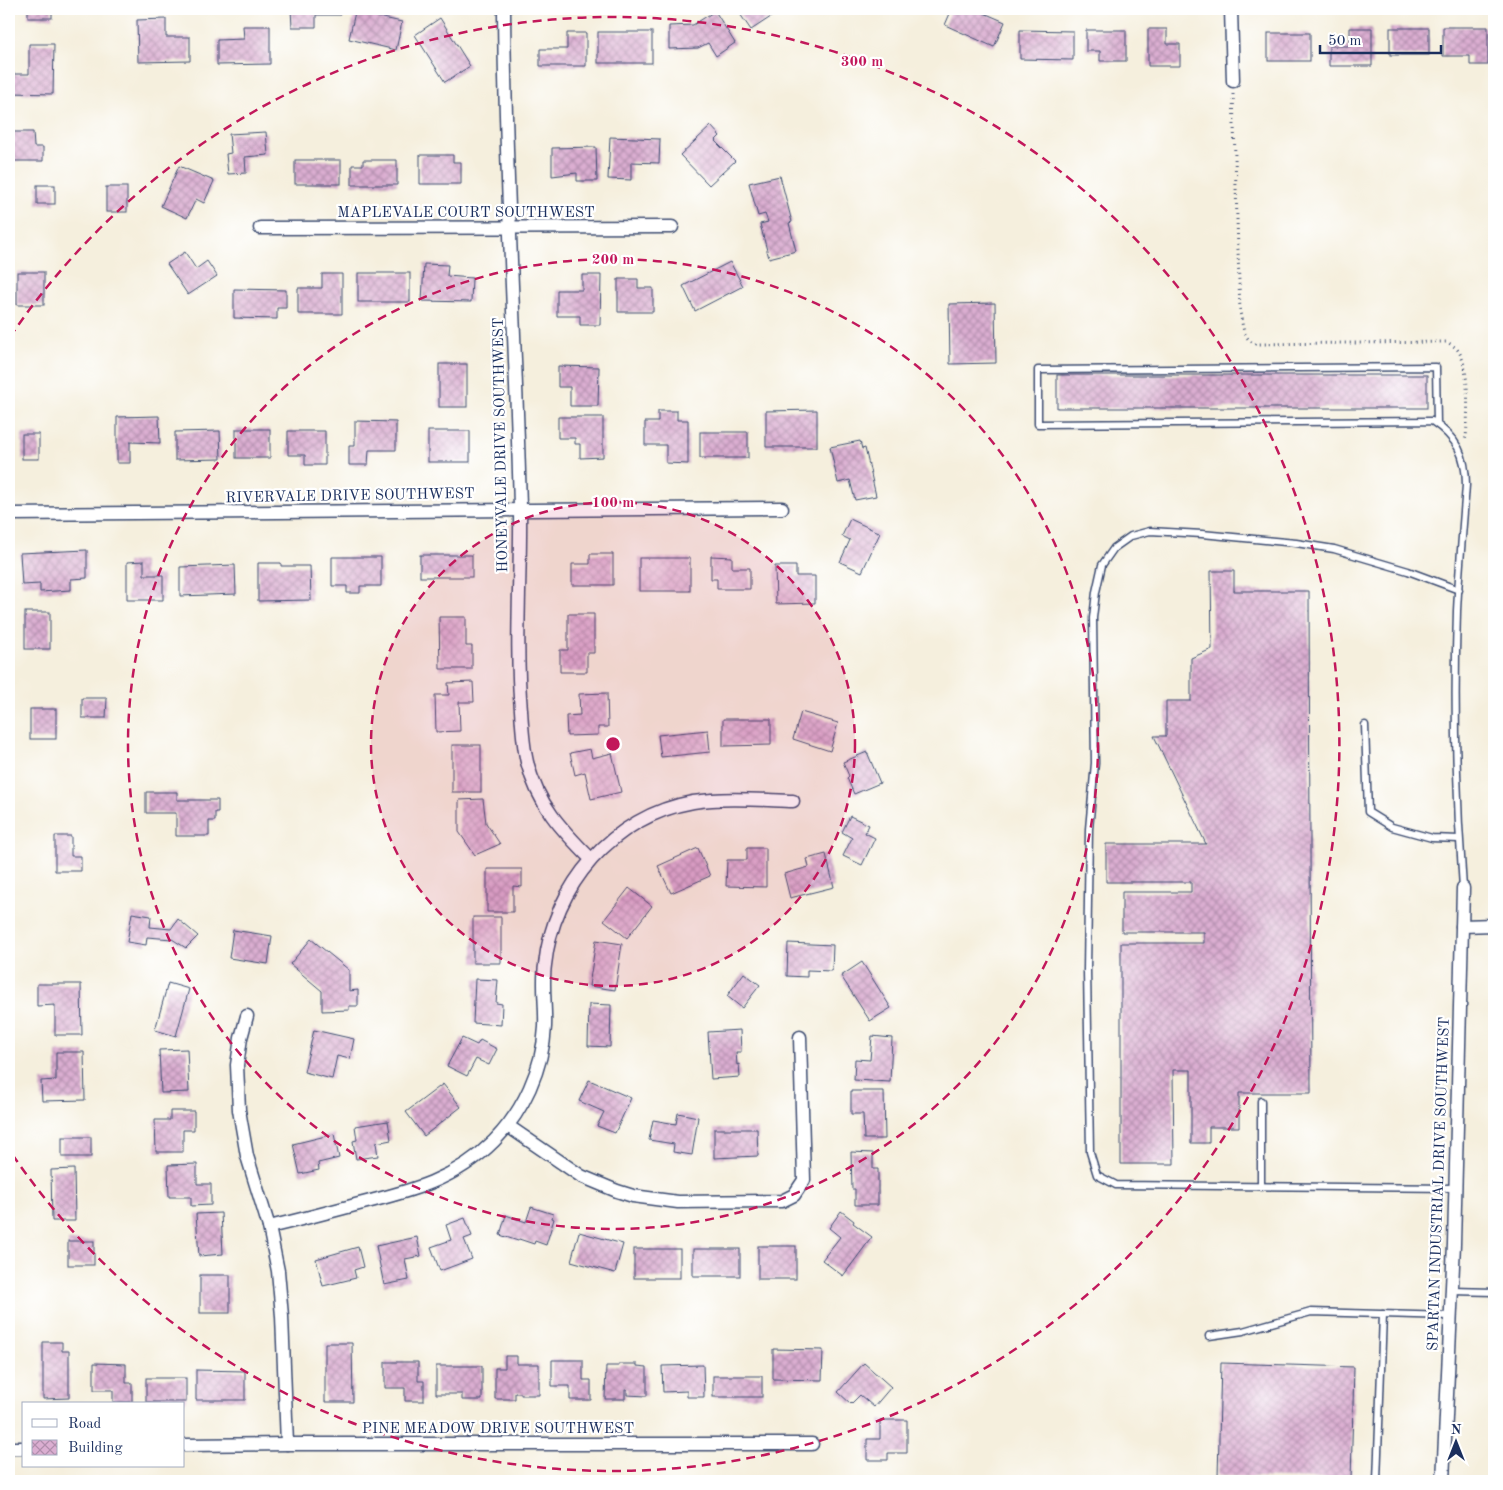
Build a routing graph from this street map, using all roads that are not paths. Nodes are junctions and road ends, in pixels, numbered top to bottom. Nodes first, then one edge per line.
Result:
1 (504, 9) edge
2 (1231, 9) edge
3 (1232, 80) road end
4 (260, 228) dead end
5 (510, 228) junction
6 (672, 228) dead end
7 (1437, 424) junction
8 (782, 508) dead end
9 (520, 510) junction
10 (9, 514) edge
11 (1459, 590) junction
12 (1365, 724) dead end
13 (793, 801) dead end
14 (1459, 839) junction
15 (591, 859) junction
16 (1464, 888) joint
17 (1494, 925) edge
18 (1462, 926) junction
19 (247, 1016) dead end
20 (800, 1037) dead end
21 (1261, 1101) dead end
22 (508, 1126) junction
23 (1261, 1187) junction
24 (1455, 1188) junction
25 (269, 1227) junction
26 (1452, 1291) junction
27 (1494, 1292) edge
28 (1383, 1314) junction
29 (1450, 1316) junction
30 (1209, 1336) dead end
31 (287, 1444) junction
32 (812, 1444) dead end
33 (185, 1445) edge
34 (9, 1448) edge
35 (22, 1448) edge
36 (1377, 1481) edge
37 (1443, 1481) edge

1 - 5 street, HONEYVALE DRIVE SOUTHWEST
2 - 3 street
4 - 5 street, MAPLEVALE COURT SOUTHWEST
5 - 6 street, MAPLEVALE COURT SOUTHWEST
5 - 9 street, HONEYVALE DRIVE SOUTHWEST
7 - 7 lane
7 - 11 lane
8 - 9 street, RIVERVALE DRIVE SOUTHWEST
9 - 10 street, RIVERVALE DRIVE SOUTHWEST
9 - 15 street, HONEYVALE DRIVE SOUTHWEST
11 - 14 lane
11 - 23 lane
12 - 14 lane
13 - 15 street
14 - 16 lane
15 - 22 street
16 - 18 street, SPARTAN INDUSTRIAL DRIVE SOUTHWEST
17 - 18 street
18 - 24 street, SPARTAN INDUSTRIAL DRIVE SOUTHWEST
19 - 25 street
20 - 22 street
21 - 23 lane
22 - 25 street
23 - 24 lane
24 - 26 street, SPARTAN INDUSTRIAL DRIVE SOUTHWEST
25 - 31 street
26 - 27 lane
26 - 29 street, SPARTAN INDUSTRIAL DRIVE SOUTHWEST
28 - 29 lane
28 - 30 lane
28 - 36 lane
29 - 37 street, SPARTAN INDUSTRIAL DRIVE SOUTHWEST
31 - 32 street, PINE MEADOW DRIVE SOUTHWEST
31 - 33 street, PINE MEADOW DRIVE SOUTHWEST
34 - 35 street

